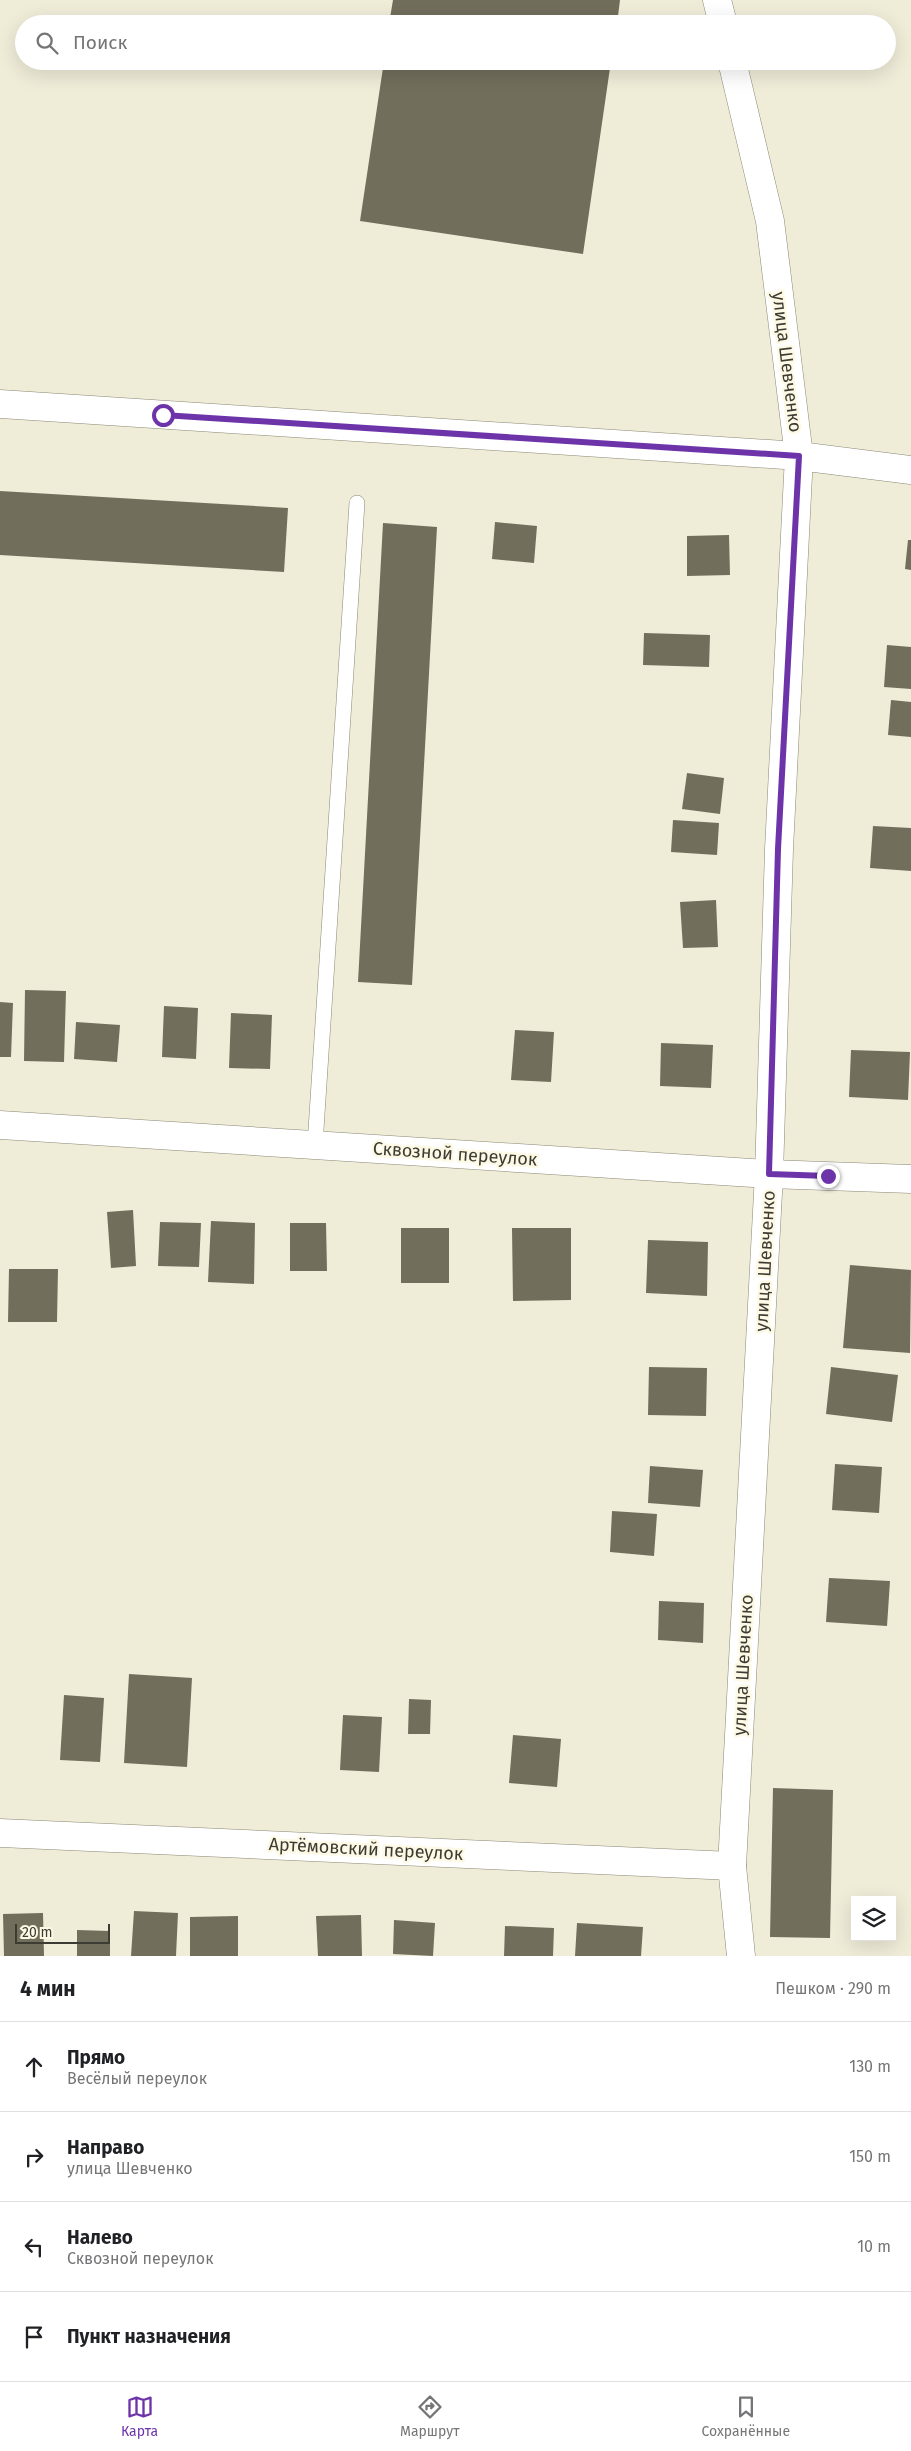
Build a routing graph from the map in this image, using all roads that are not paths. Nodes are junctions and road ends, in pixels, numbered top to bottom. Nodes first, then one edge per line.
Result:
1 (717, 0) edge
2 (721, 15) edge
3 (734, 70) edge
4 (0, 404) edge
5 (799, 456) junction
6 (911, 470) edge
7 (357, 503) dead end
8 (0, 1125) edge
9 (315, 1145) junction
10 (769, 1174) junction
11 (911, 1180) edge
12 (0, 1833) edge
13 (732, 1866) junction
14 (741, 1956) edge

1 - 2 street
3 - 5 street, улица Шевченко
4 - 5 street
5 - 6 street
5 - 10 street, улица Шевченко
7 - 9 lane
8 - 9 street, Сквозной переулок
9 - 10 street, Сквозной переулок
10 - 11 street, Сквозной переулок
10 - 13 street, улица Шевченко
12 - 13 street, Артёмовский переулок
13 - 14 street, улица Шевченко

